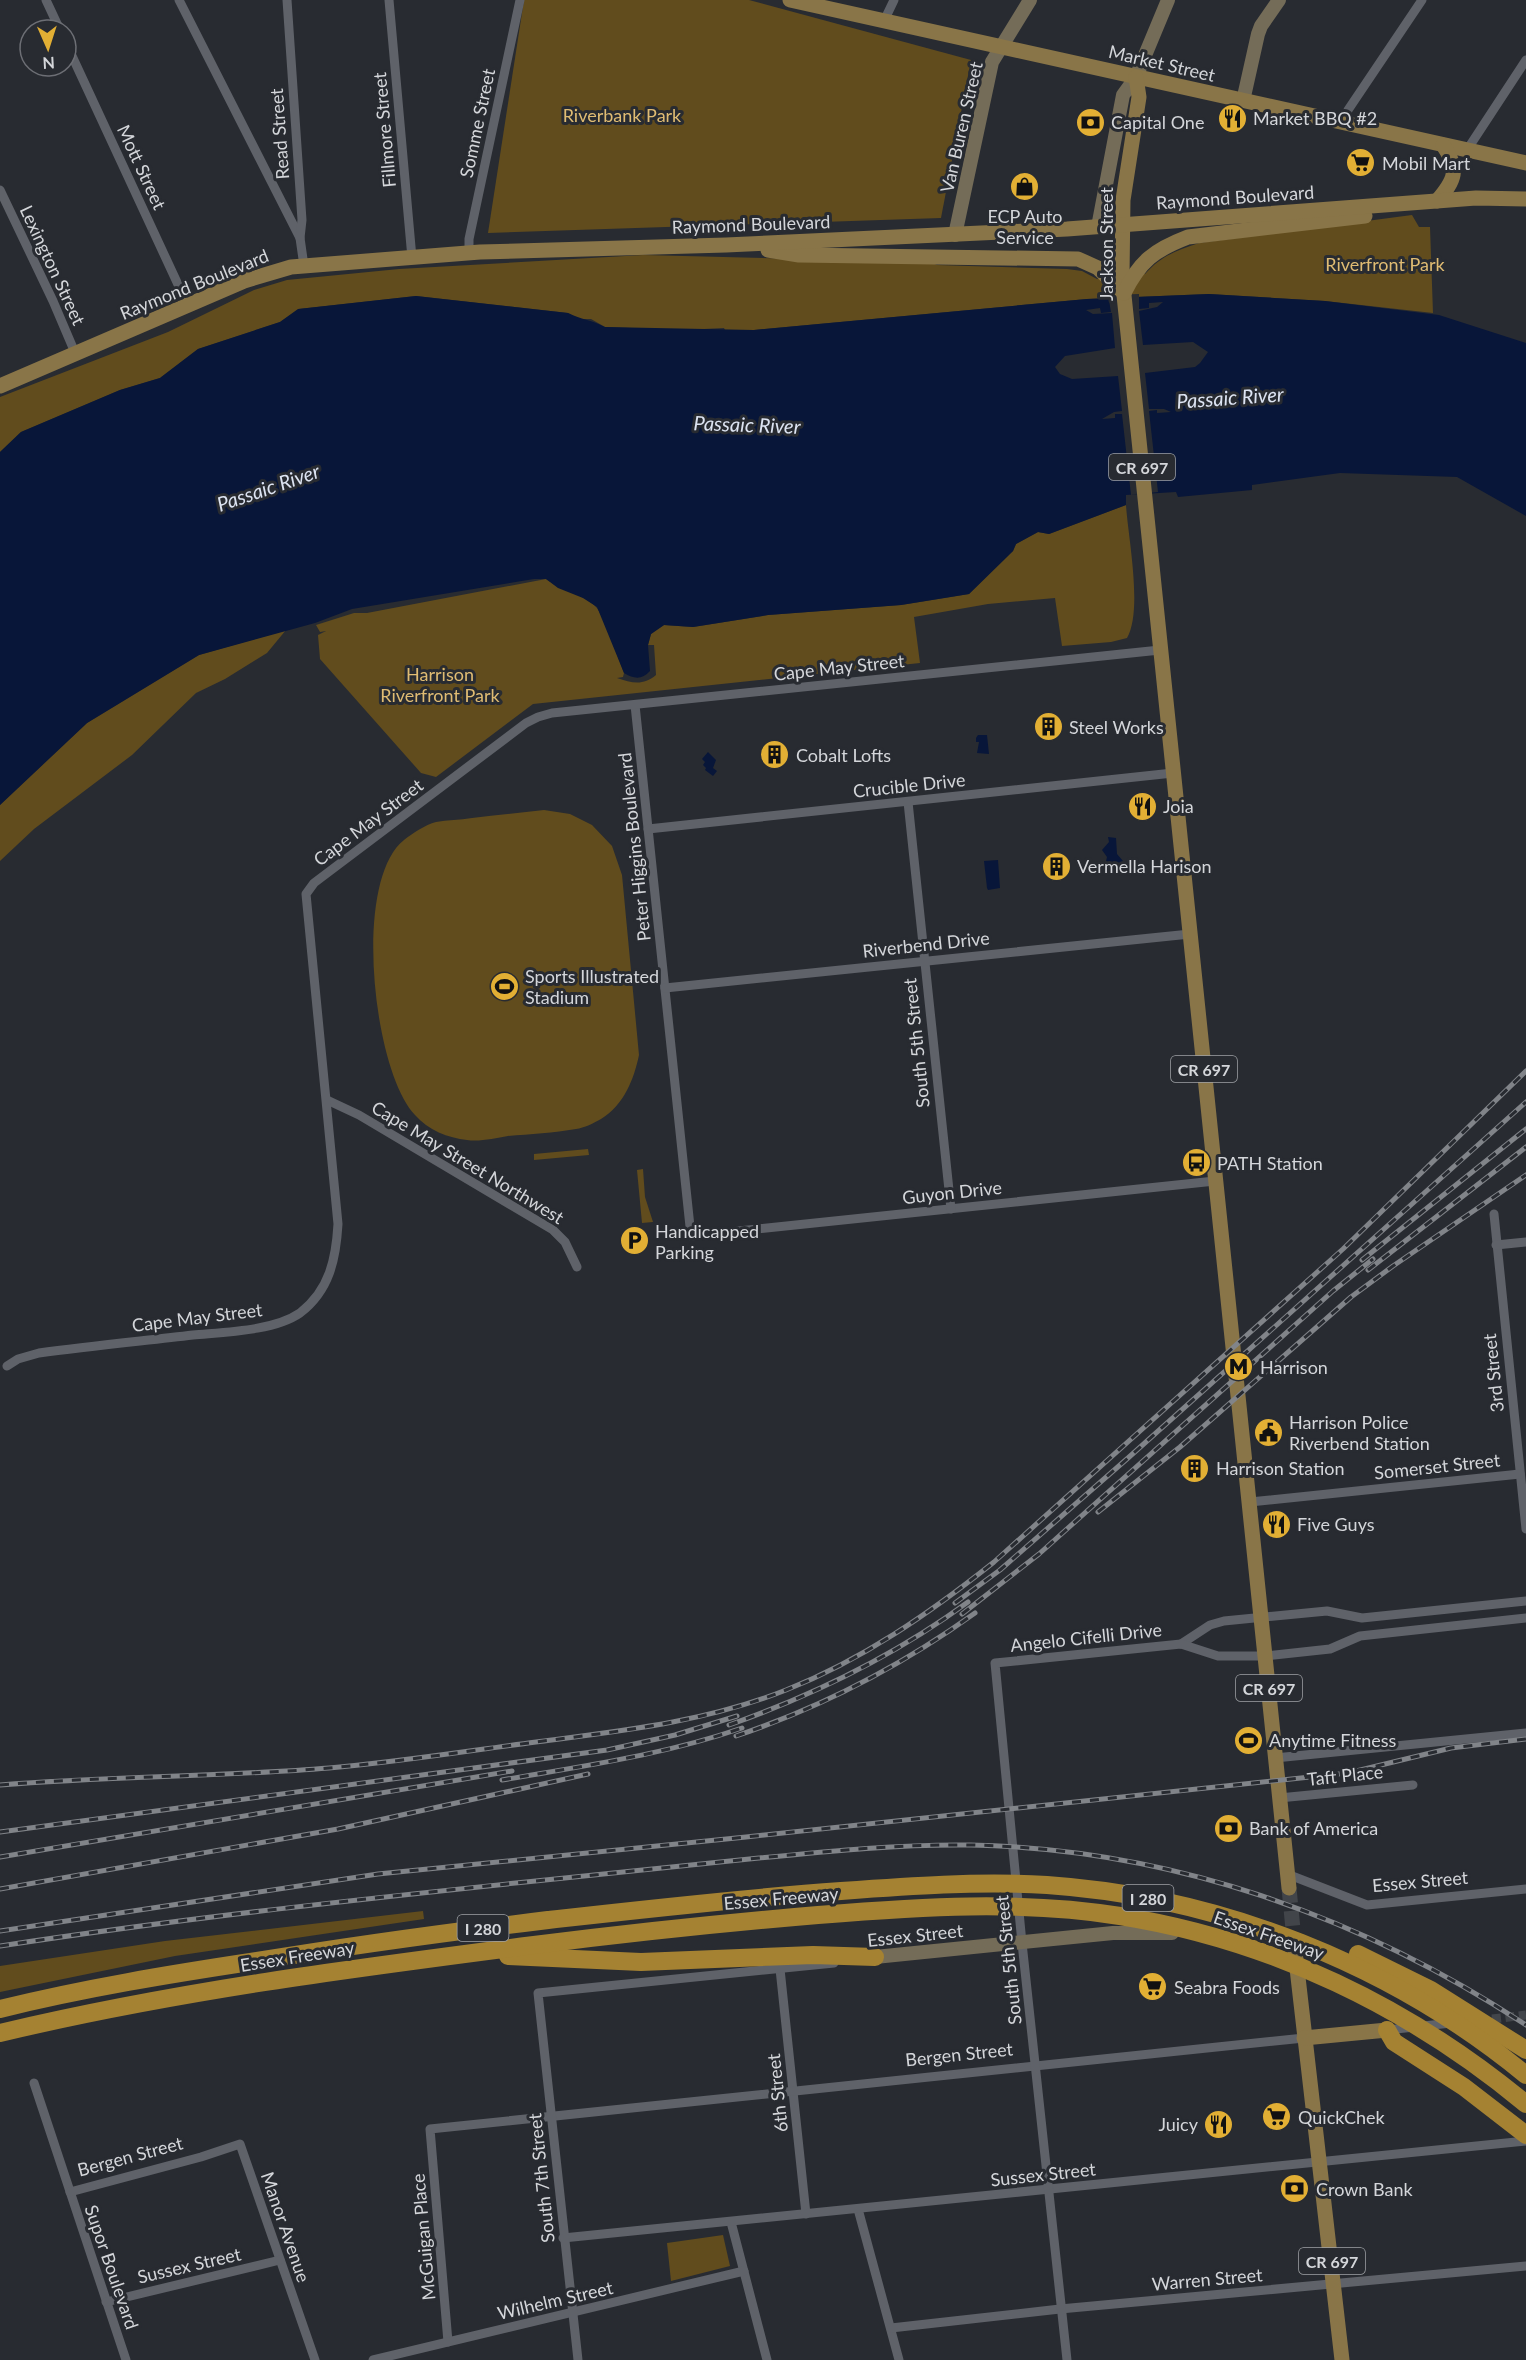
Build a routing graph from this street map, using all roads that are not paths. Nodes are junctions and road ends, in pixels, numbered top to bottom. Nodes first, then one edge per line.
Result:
1 (46, 0) edge
2 (179, 0) edge
3 (287, 0) edge
4 (389, 0) edge
5 (520, 0) edge
6 (790, 0) edge
7 (894, 0) edge
8 (1030, 0) edge
9 (1168, 0) edge
10 (1279, 0) edge
11 (1422, 0) edge
12 (54, 18) edge
13 (884, 21) junction
14 (1001, 48) junction
15 (1526, 60) edge
16 (78, 69) edge
17 (1136, 77) junction
18 (1243, 101) junction
19 (1345, 123) junction
20 (1443, 145) junction
21 (1467, 150) junction
22 (1526, 163) edge
23 (1526, 189) edge
24 (0, 190) edge
25 (1476, 198) junction
26 (1526, 199) edge
27 (1437, 201) junction
28 (1413, 203) junction
29 (1098, 227) junction
30 (955, 235) junction
31 (300, 238) junction
32 (738, 245) junction
33 (469, 253) junction
34 (412, 258) junction
35 (304, 266) junction
36 (1121, 276) junction
37 (188, 306) junction
38 (76, 355) junction
39 (0, 386) edge
40 (1160, 650) junction
41 (635, 705) junction
42 (1173, 773) junction
43 (908, 802) junction
44 (648, 829) junction
45 (1190, 934) junction
46 (923, 961) junction
47 (665, 988) junction
48 (327, 1100) junction
49 (1215, 1181) junction
50 (951, 1209) junction
51 (1494, 1214) dead end
52 (691, 1236) joint
53 (1526, 1242) edge
54 (1496, 1245) junction
55 (577, 1267) dead end
56 (7, 1366) dead end
57 (1520, 1474) junction
58 (1250, 1499) junction
59 (1526, 1528) edge
60 (1526, 1601) edge
61 (1261, 1617) junction
62 (1526, 1618) edge
63 (1180, 1644) junction
64 (1265, 1656) junction
65 (995, 1663) joint
66 (1526, 1733) edge
67 (1275, 1758) junction
68 (1413, 1785) dead end
69 (1279, 1798) junction
70 (1288, 1881) joint
71 (1526, 1889) edge
72 (1022, 1943) junction
73 (1317, 1943) junction
74 (483, 1951) junction
75 (1295, 1951) joint
76 (875, 1957) junction
77 (780, 1969) junction
78 (538, 1993) joint
79 (0, 2009) edge
80 (1492, 2019) tunnel mouth
81 (1387, 2030) junction
82 (0, 2033) edge
83 (1305, 2038) junction
84 (1526, 2049) edge
85 (1036, 2066) junction
86 (1526, 2075) edge
87 (34, 2083) dead end
88 (793, 2091) junction
89 (1526, 2104) edge
90 (551, 2117) junction
91 (430, 2129) joint
92 (1520, 2130) edge
93 (1526, 2141) edge
94 (201, 2157) joint
95 (1321, 2163) junction
96 (1048, 2190) junction
97 (70, 2192) junction
98 (858, 2209) junction
99 (806, 2214) junction
100 (731, 2222) junction
101 (563, 2238) junction
102 (280, 2260) junction
103 (1526, 2266) edge
104 (744, 2271) junction
105 (1334, 2284) junction
106 (106, 2302) junction
107 (1060, 2309) junction
108 (571, 2313) junction
109 (891, 2328) junction
110 (448, 2342) junction
111 (126, 2360) edge
112 (315, 2360) edge
113 (373, 2360) edge
114 (578, 2360) edge
115 (767, 2360) edge
116 (899, 2360) edge
117 (1067, 2360) edge
118 (1342, 2360) edge

1 - 12 street
2 - 31 street
3 - 31 street, Read Street
4 - 34 street, Fillmore Street
5 - 33 street, Somme Street
6 - 13 main road, Market Street
7 - 13 street
8 - 14 street, Van Buren Street
9 - 17 street, Jackson Street
10 - 18 street
11 - 19 street
13 - 14 main road, Market Street
14 - 17 main road, Market Street
14 - 30 street, Van Buren Street
15 - 21 street
16 - 37 street, Mott Street
17 - 18 main road, Market Street
17 - 29 street, Jackson Street
17 - 36 main road, Jackson Street
18 - 19 main road, Market Street
19 - 20 main road, Market Street
20 - 21 main road, Market Street
20 - 27 main road
21 - 22 main road, Market Street
23 - 25 main road
24 - 38 street, Lexington Street
25 - 26 main road, Raymond Boulevard
25 - 27 main road, Raymond Boulevard
27 - 28 main road, Raymond Boulevard
28 - 29 main road, Raymond Boulevard
28 - 36 main road
29 - 30 main road, Raymond Boulevard
30 - 32 main road, Raymond Boulevard
31 - 35 street, Read Street
32 - 33 main road, Raymond Boulevard
32 - 36 main road
33 - 34 main road, Raymond Boulevard
34 - 35 main road, Raymond Boulevard
35 - 37 main road, Raymond Boulevard
36 - 40 main road, Jackson Street / CR 697
37 - 38 main road, Raymond Boulevard
38 - 39 main road, Raymond Boulevard
40 - 41 street, Cape May Street
40 - 42 main road, CR 697
41 - 44 street, Peter Higgins Boulevard
41 - 48 street, Cape May Street
42 - 43 street, Crucible Drive
42 - 45 main road, CR 697
43 - 44 street, Crucible Drive
43 - 46 street, South 5th Street
44 - 47 street, Peter Higgins Boulevard
45 - 46 street, Riverbend Drive
45 - 49 main road, CR 697
46 - 47 street, Riverbend Drive
46 - 50 street, South 5th Street
47 - 52 street, Peter Higgins Boulevard
48 - 55 street, Cape May Street Northwest
48 - 56 street, Cape May Street
49 - 50 street, Guyon Drive
49 - 58 main road, CR 697
50 - 52 street, Guyon Drive
51 - 54 street, 3rd Street
53 - 54 street
54 - 57 street, 3rd Street
57 - 58 street, Somerset Street
57 - 59 street, 3rd Street
58 - 61 main road, CR 697
60 - 61 street, Angelo Cifelli Drive
61 - 63 street, Angelo Cifelli Drive
61 - 64 main road, CR 697
62 - 64 street, Angelo Cifelli Drive
63 - 64 street, Angelo Cifelli Drive
63 - 65 street, Angelo Cifelli Drive
64 - 67 main road, CR 697
65 - 72 street, South 5th Street
66 - 67 street
67 - 69 main road, CR 697
68 - 69 street, Taft Place
69 - 70 main road, CR 697
70 - 71 street, Essex Street
72 - 75 street, Essex Street
72 - 76 street, Essex Street
72 - 85 street, South 5th Street
73 - 79 highway, Essex Freeway / I 280
73 - 84 highway
73 - 86 highway, Essex Freeway
74 - 76 highway
74 - 82 highway, Essex Freeway / I 280
74 - 89 highway, Essex Freeway / I 280
75 - 83 main road, CR 697
76 - 77 street, Essex Street
77 - 78 street, Essex Street
77 - 88 street, 6th Street
78 - 90 street, South 7th Street
80 - 81 street, Bergen Street
81 - 83 main road, Bergen Street
81 - 92 highway
83 - 85 street, Bergen Street
83 - 95 main road, CR 697
85 - 88 street, Bergen Street
85 - 96 street, South 5th Street
87 - 97 street, Supor Boulevard
88 - 90 street, Bergen Street
88 - 99 street, 6th Street
90 - 91 street, Bergen Street
90 - 101 street, South 7th Street
91 - 110 street, McGuigan Place
93 - 95 street, Sussex Street
94 - 97 street, Bergen Street
94 - 102 street, Manor Avenue
95 - 96 street, Sussex Street
95 - 105 main road, CR 697
96 - 98 street, Sussex Street
96 - 107 street, South 5th Street
97 - 106 street, Supor Boulevard
98 - 99 street, Sussex Street
98 - 109 street
99 - 100 street, Sussex Street
100 - 101 street, Sussex Street
100 - 104 street
101 - 108 street, South 7th Street
102 - 106 street, Sussex Street
102 - 112 street, Manor Avenue
103 - 105 street, Warren Street
104 - 108 street, Wilhelm Street
104 - 115 street
105 - 107 street, Warren Street
105 - 118 main road, CR 697
106 - 111 street, Supor Boulevard
107 - 109 street, Warren Street
107 - 117 street, South 5th Street
108 - 110 street, Wilhelm Street
108 - 114 street, South 7th Street
109 - 116 street
110 - 113 street, Wilhelm Street

